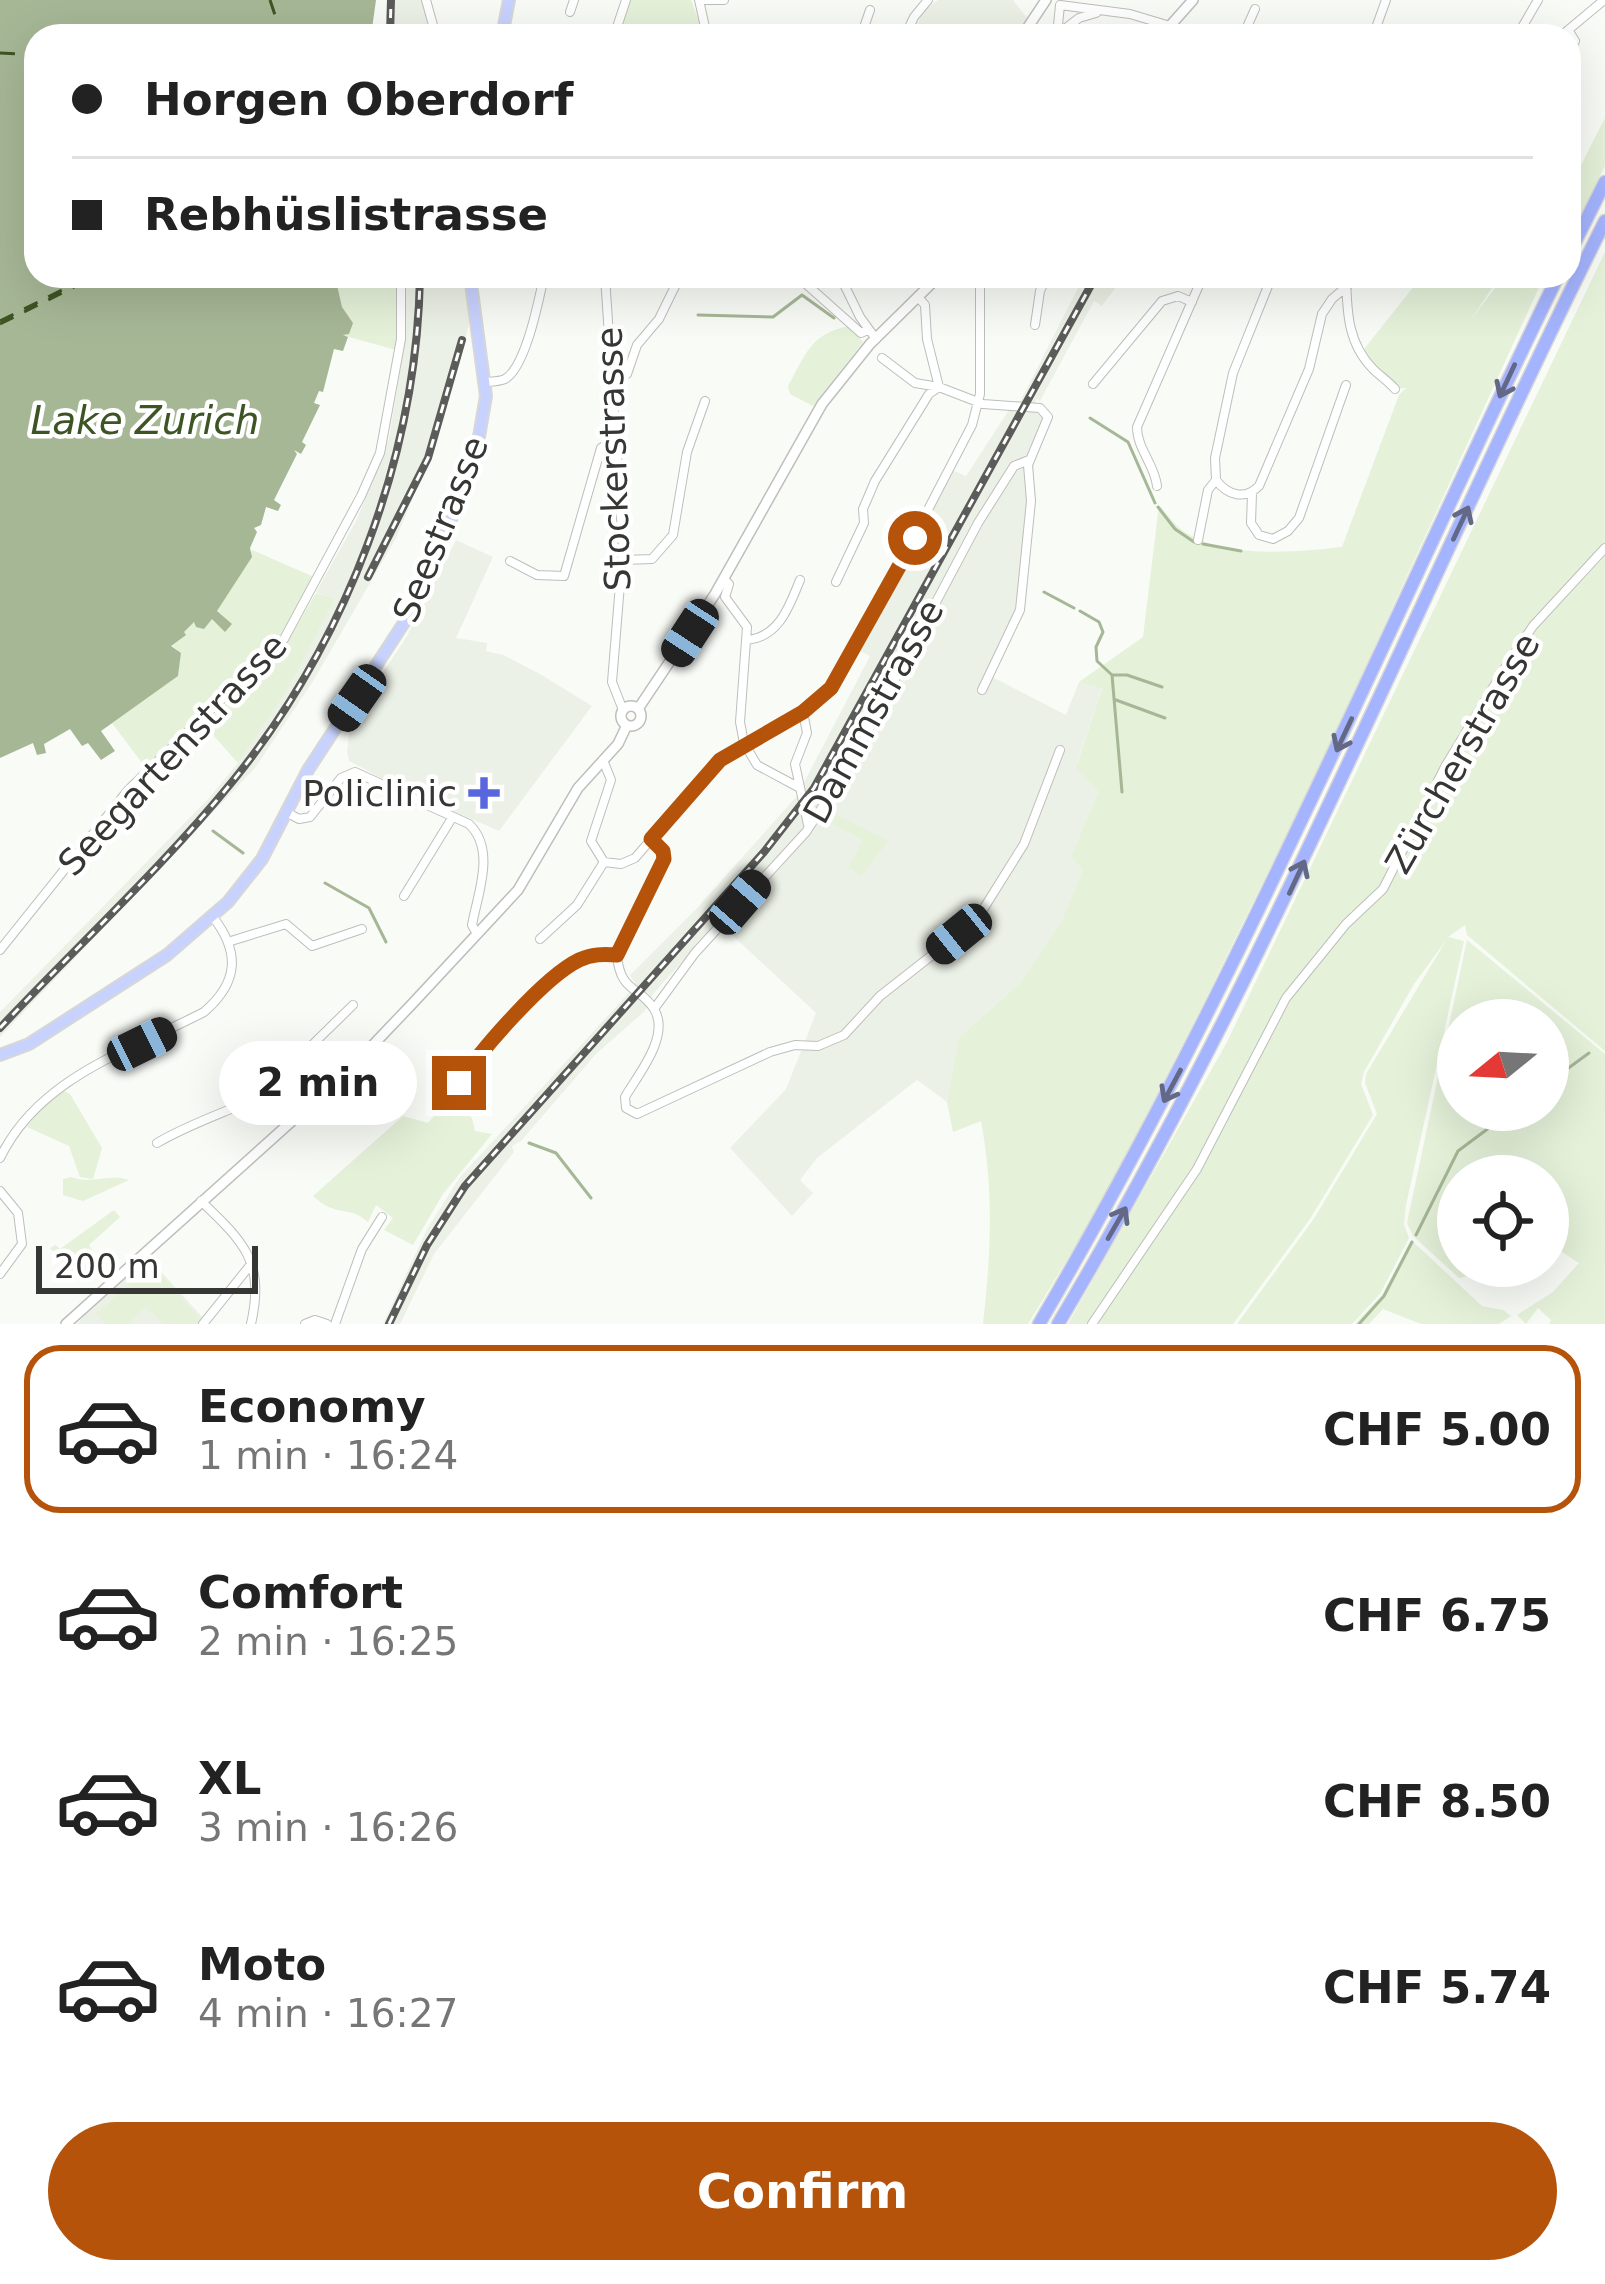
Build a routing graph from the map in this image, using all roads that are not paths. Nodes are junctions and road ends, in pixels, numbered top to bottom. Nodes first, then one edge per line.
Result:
1 (574, 0) edge
2 (699, 0) edge
3 (724, 0) edge
4 (1193, 0) edge
5 (1604, 0) edge
6 (1255, 9) dead end
7 (870, 10) dead end
8 (571, 12) dead end
9 (1105, 12) junction
10 (865, 24) edge
11 (1058, 24) edge
12 (1072, 24) edge
13 (1163, 24) edge
14 (1172, 24) edge
15 (1248, 24) edge
16 (1576, 24) edge
17 (1605, 182) edge
18 (1605, 221) edge
19 (1581, 230) edge
20 (1581, 272) edge
21 (401, 288) edge
22 (475, 288) edge
23 (541, 288) edge
24 (606, 288) edge
25 (674, 288) edge
26 (811, 288) edge
27 (847, 288) edge
28 (927, 288) edge
29 (980, 288) edge
30 (1041, 288) edge
31 (1198, 288) edge
32 (1267, 288) edge
33 (1345, 288) edge
34 (1346, 288) edge
35 (1552, 288) edge
36 (1573, 288) edge
37 (918, 297) junction
38 (1192, 302) junction
39 (1035, 325) dead end
40 (872, 334) junction
41 (882, 358) dead end
42 (613, 380) junction
43 (485, 382) junction
44 (1093, 385) dead end
45 (1346, 386) dead end
46 (940, 387) junction
47 (1395, 389) dead end
48 (705, 401) dead end
49 (978, 403) junction
50 (615, 439) junction
51 (1029, 460) junction
52 (1216, 480) junction
53 (1156, 487) dead end
54 (1252, 493) junction
55 (1198, 540) dead end
56 (1605, 548) edge
57 (624, 560) junction
58 (510, 561) dead end
59 (724, 579) junction
60 (800, 580) dead end
61 (836, 582) dead end
62 (747, 640) junction
63 (982, 690) dead end
64 (638, 709) junction
65 (623, 710) junction
66 (803, 712) junction
67 (627, 725) junction
68 (744, 743) junction
69 (1060, 750) dead end
70 (603, 760) junction
71 (799, 790) junction
72 (286, 812) junction
73 (452, 818) junction
74 (806, 821) junction
75 (651, 839) junction
76 (604, 862) junction
77 (404, 896) dead end
78 (213, 917) junction
79 (362, 928) dead end
80 (477, 934) junction
81 (540, 939) dead end
82 (231, 941) junction
83 (0, 950) edge
84 (617, 955) junction
85 (353, 1005) dead end
86 (654, 1009) junction
87 (0, 1055) edge
88 (304, 1067) junction
89 (332, 1085) junction
90 (455, 1091) dead end
91 (157, 1142) dead end
92 (0, 1158) edge
93 (0, 1191) edge
94 (201, 1201) junction
95 (382, 1217) dead end
96 (253, 1263) junction
97 (0, 1274) edge
98 (66, 1324) edge
99 (203, 1324) edge
100 (251, 1324) edge
101 (305, 1324) edge
102 (331, 1324) edge
103 (1039, 1324) edge
104 (1058, 1324) edge
105 (1092, 1324) edge

1 - 8 street
2 - 3 street
4 - 14 main road
5 - 16 street
6 - 15 street
7 - 10 street
9 - 11 street
9 - 12 street
9 - 13 street
17 - 19 highway
20 -> 18 highway
21 - 83 street, Seegartenstrasse
22 - 43 main road, Seestrasse
23 - 43 street
24 - 42 street, Stockerstrasse
25 - 42 street
26 - 40 street
27 - 40 street
28 - 37 main road
29 - 49 street
30 - 39 street
31 - 38 street
32 - 52 street
33 - 54 street
34 - 47 street
35 -> 103 highway
104 -> 36 highway
37 - 40 main road
37 - 46 street
38 - 44 street
38 - 53 street
40 - 59 main road
41 - 46 street
42 - 50 street, Stockerstrasse
43 - 72 main road, Seestrasse
45 - 54 street
46 - 49 street
46 - 61 street
48 - 57 street
49 - 51 street
49 - 66 street
50 - 57 street, Stockerstrasse
50 - 58 street
51 - 63 street
51 - 74 street, Dammstrasse
52 - 54 street
52 - 55 street
56 - 105 street, Zürcherstrasse
57 - 65 street, Stockerstrasse
59 - 62 street
59 - 64 main road
60 - 62 street
62 - 68 street
64 - 65 main road
64 - 67 main road
65 - 67 main road
66 - 68 street
66 - 71 street
67 - 70 main road
68 - 71 street
68 - 75 street
69 - 86 street
70 - 76 street
70 - 80 main road
71 - 74 street
72 - 73 street
72 - 78 main road, Seestrasse
73 - 77 street
73 - 80 street
74 - 86 street, Dammstrasse
75 - 76 street
75 - 84 street
76 - 81 street
78 - 82 street
78 - 87 main road, Seestrasse
79 - 82 street
80 - 89 main road
82 - 92 street
84 - 86 street
84 - 90 street
85 - 88 street
88 - 89 street
88 - 91 street
89 - 94 main road
93 - 97 street
94 - 96 street
94 - 98 main road
95 - 102 street
96 - 99 street
96 - 100 street
101 - 102 street

